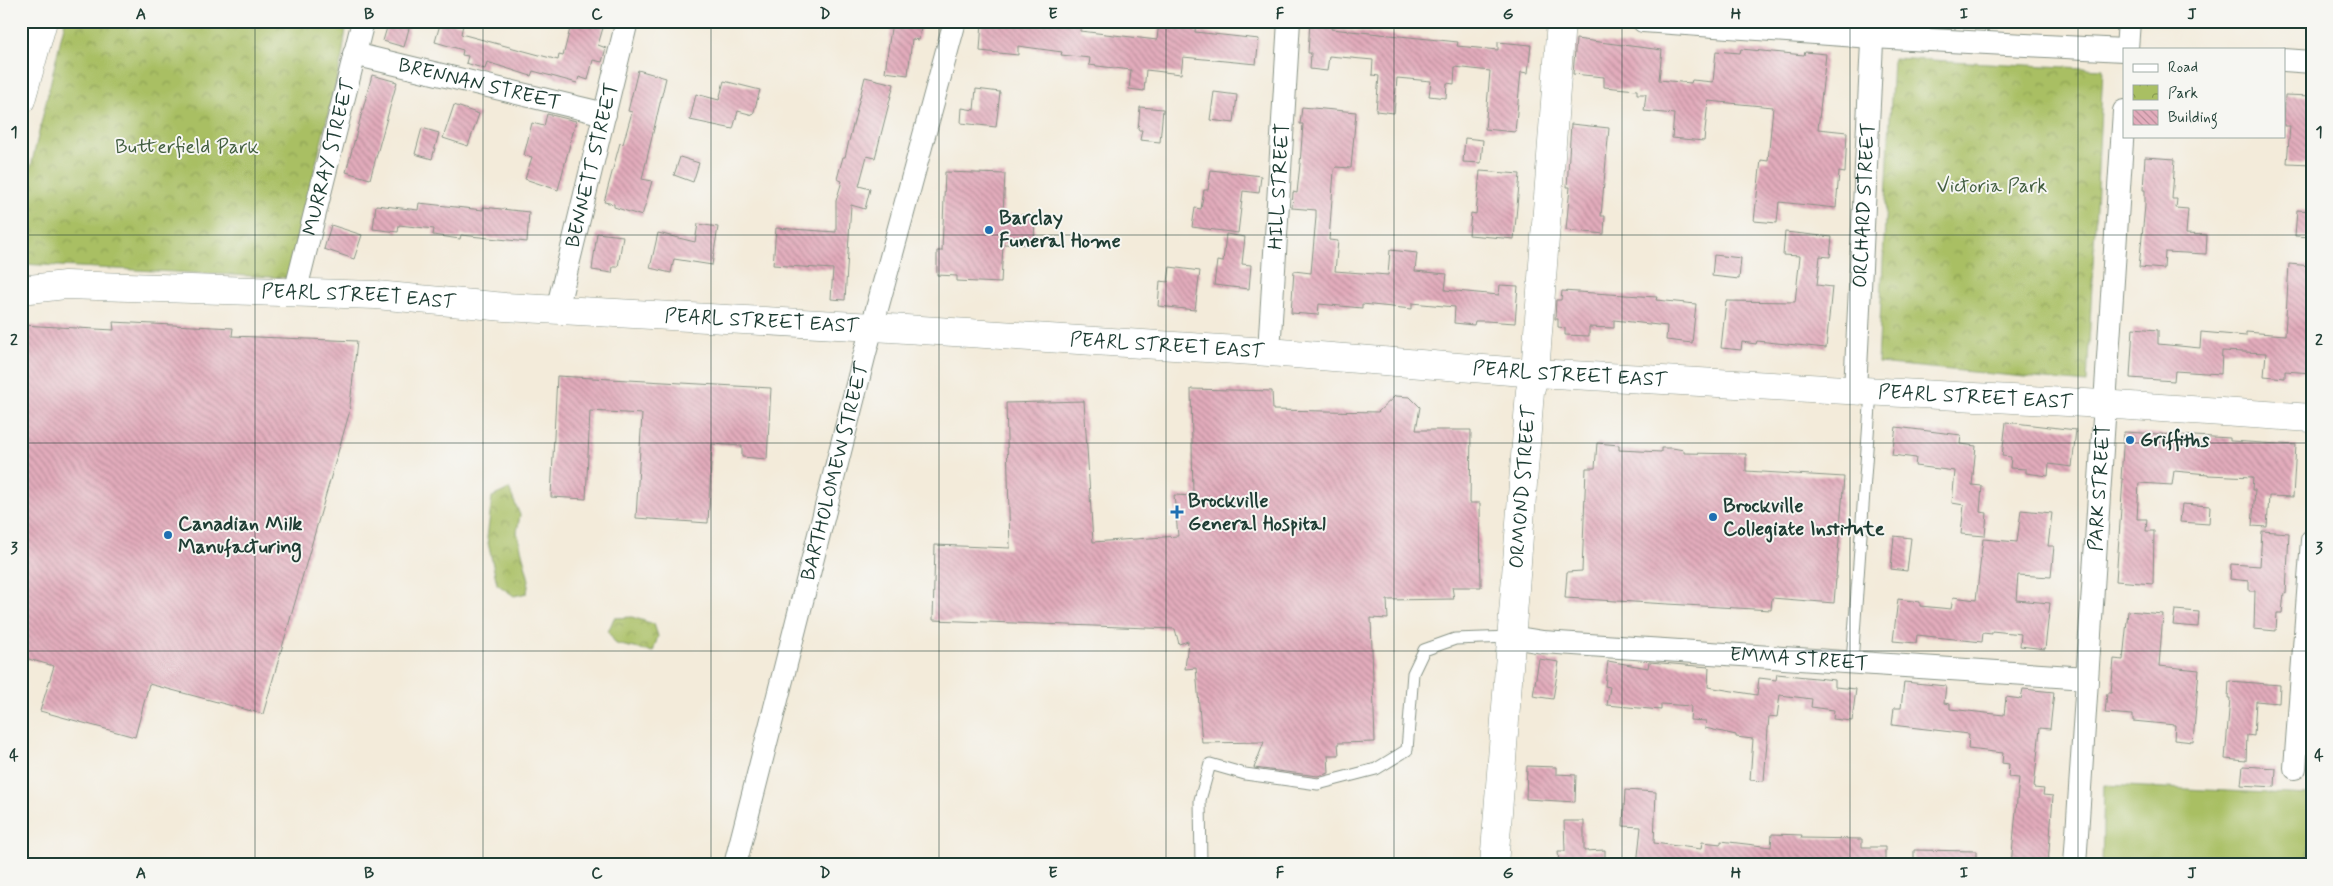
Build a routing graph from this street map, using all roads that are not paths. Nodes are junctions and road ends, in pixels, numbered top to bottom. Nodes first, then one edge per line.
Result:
1 (43, 21) edge
2 (363, 21) edge
3 (627, 21) edge
4 (956, 21) edge
5 (1289, 21) edge
6 (1561, 21) edge
7 (1643, 21) edge
8 (2129, 21) edge
9 (1873, 29) edge
10 (2126, 48) edge
11 (2123, 49) edge
12 (354, 54) junction
13 (2286, 60) edge
14 (2312, 62) edge
15 (21, 100) edge
16 (605, 114) junction
17 (2123, 127) edge
18 (21, 290) edge
19 (295, 292) junction
20 (557, 310) junction
21 (874, 327) junction
22 (1269, 352) junction
23 (1535, 373) junction
24 (1863, 391) junction
25 (2106, 404) junction
26 (2312, 418) edge
27 (2312, 540) edge
28 (1511, 637) junction
29 (1852, 663) junction
30 (2088, 678) junction
31 (2295, 768) dead end
32 (735, 865) edge
33 (1201, 865) edge
34 (1494, 865) edge
35 (2076, 865) edge

1 - 15 street
2 - 12 street, MURRAY STREET
3 - 16 street, BENNETT STREET
4 - 21 street, BARTHOLOMEW STREET
5 - 22 street, HILL STREET
6 - 23 street, ORMOND STREET
7 - 9 street
8 - 10 street
9 - 11 street
9 - 24 street, ORCHARD STREET
12 - 16 street, BRENNAN STREET
12 - 19 street, MURRAY STREET
13 - 14 street
16 - 20 street, BENNETT STREET
17 - 25 street, PARK STREET
18 - 19 street, PEARL STREET EAST
19 - 20 street, PEARL STREET EAST
20 - 21 street, PEARL STREET EAST
21 - 22 street, PEARL STREET EAST
21 - 32 street, BARTHOLOMEW STREET
22 - 23 street, PEARL STREET EAST
23 - 24 street, PEARL STREET EAST
23 - 28 street, ORMOND STREET
24 - 25 street, PEARL STREET EAST
24 - 29 lane
25 - 26 street, PEARL STREET EAST
25 - 30 street, PARK STREET
27 - 31 street
28 - 29 street, EMMA STREET
28 - 33 lane
28 - 34 street, ORMOND STREET
29 - 30 street, EMMA STREET
30 - 35 street, PARK STREET

